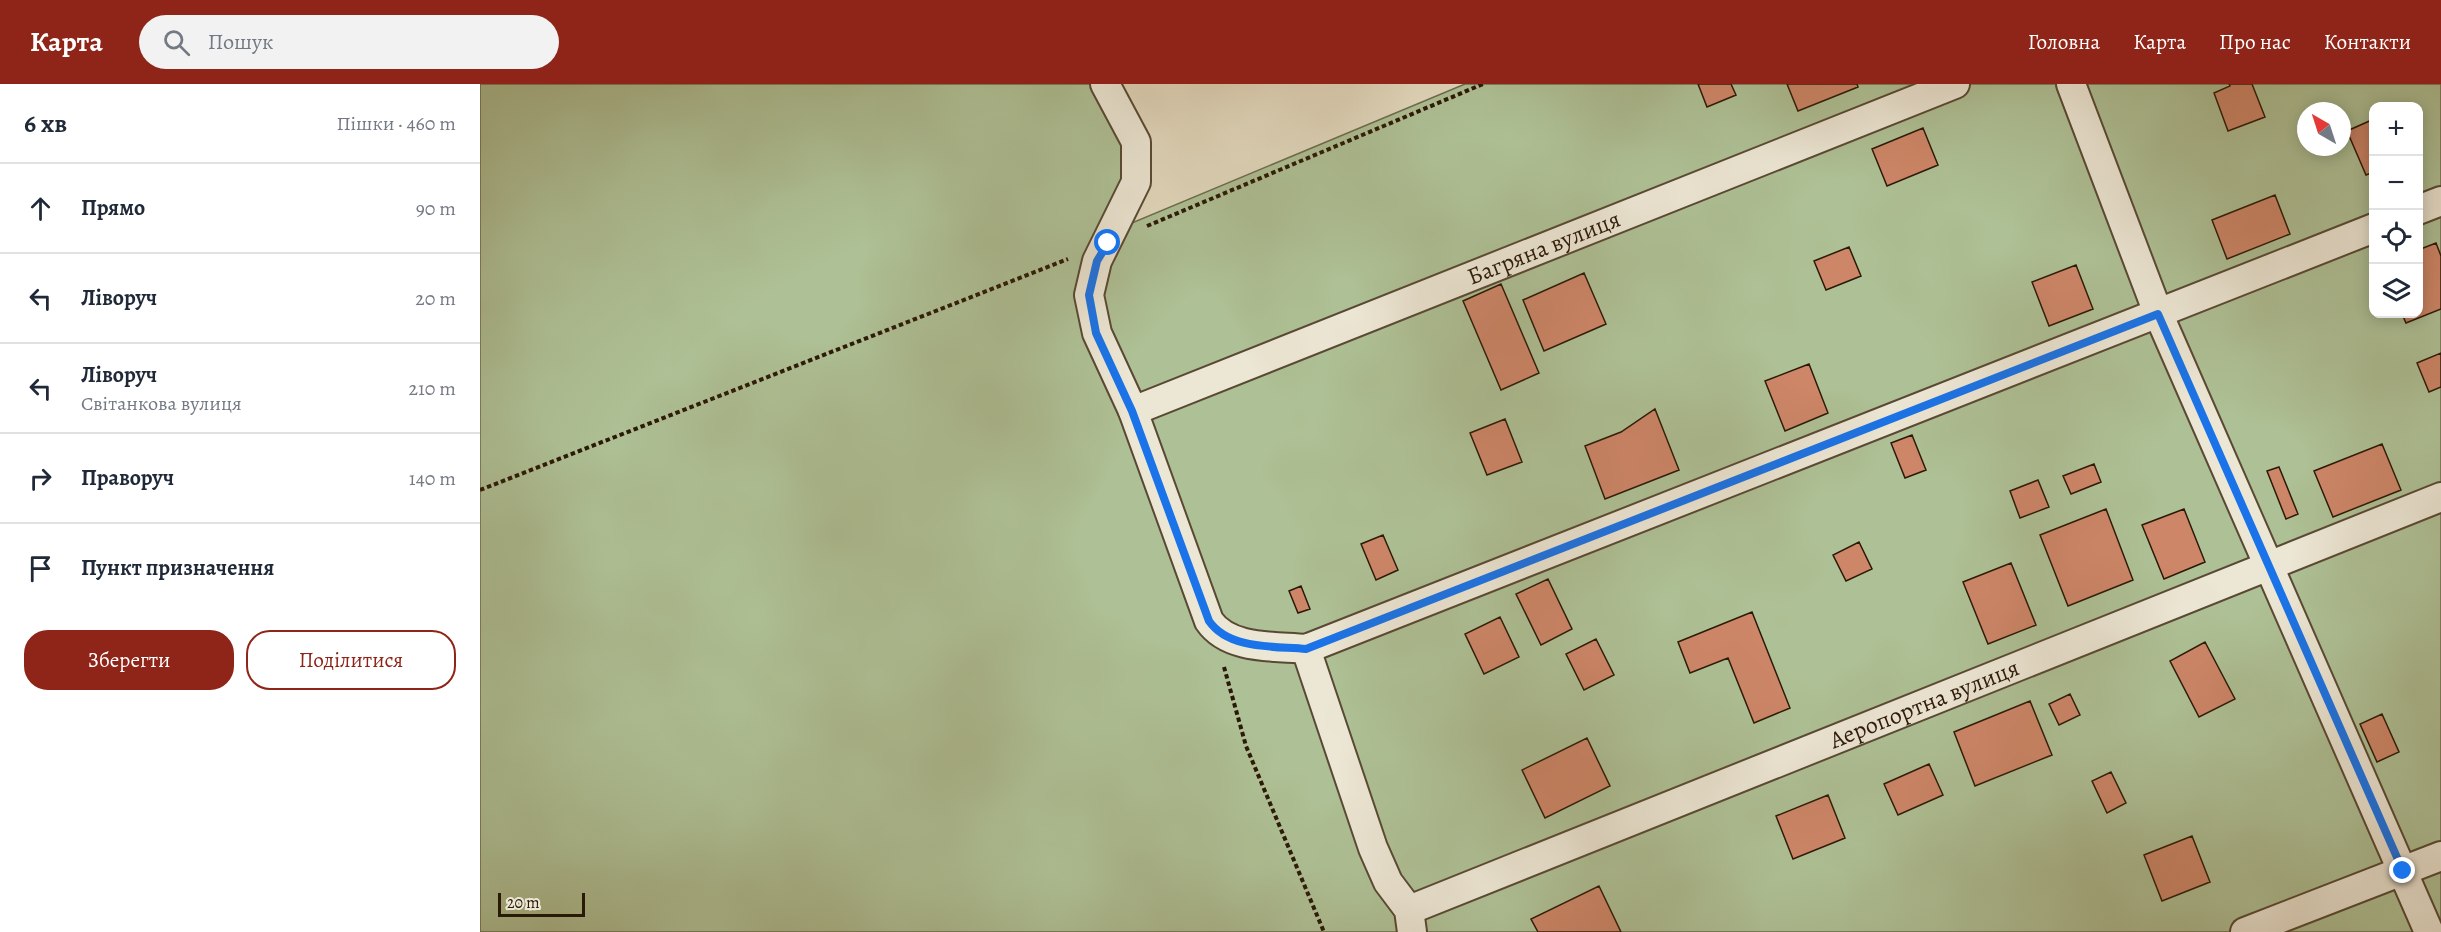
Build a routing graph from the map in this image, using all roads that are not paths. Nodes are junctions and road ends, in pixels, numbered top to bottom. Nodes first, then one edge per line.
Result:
1 (1105, 84) edge
2 (1955, 84) edge
3 (2071, 84) edge
4 (2441, 201) edge
5 (2423, 208) edge
6 (2369, 230) edge
7 (2158, 314) junction
8 (1132, 411) junction
9 (2441, 497) edge
10 (2267, 566) junction
11 (1306, 649) junction
12 (2441, 856) edge
13 (2403, 871) junction
14 (1411, 921) edge
15 (2245, 932) edge
16 (2429, 932) edge

1 - 8 street
2 - 8 street, Багряна вулиця
3 - 7 street
4 - 5 street
6 - 7 street
7 - 10 street
7 - 11 street
8 - 11 street
9 - 10 street, Аеропортна вулиця
10 - 13 street
10 - 14 street, Аеропортна вулиця
11 - 14 street
12 - 13 street
13 - 15 street
13 - 16 street

